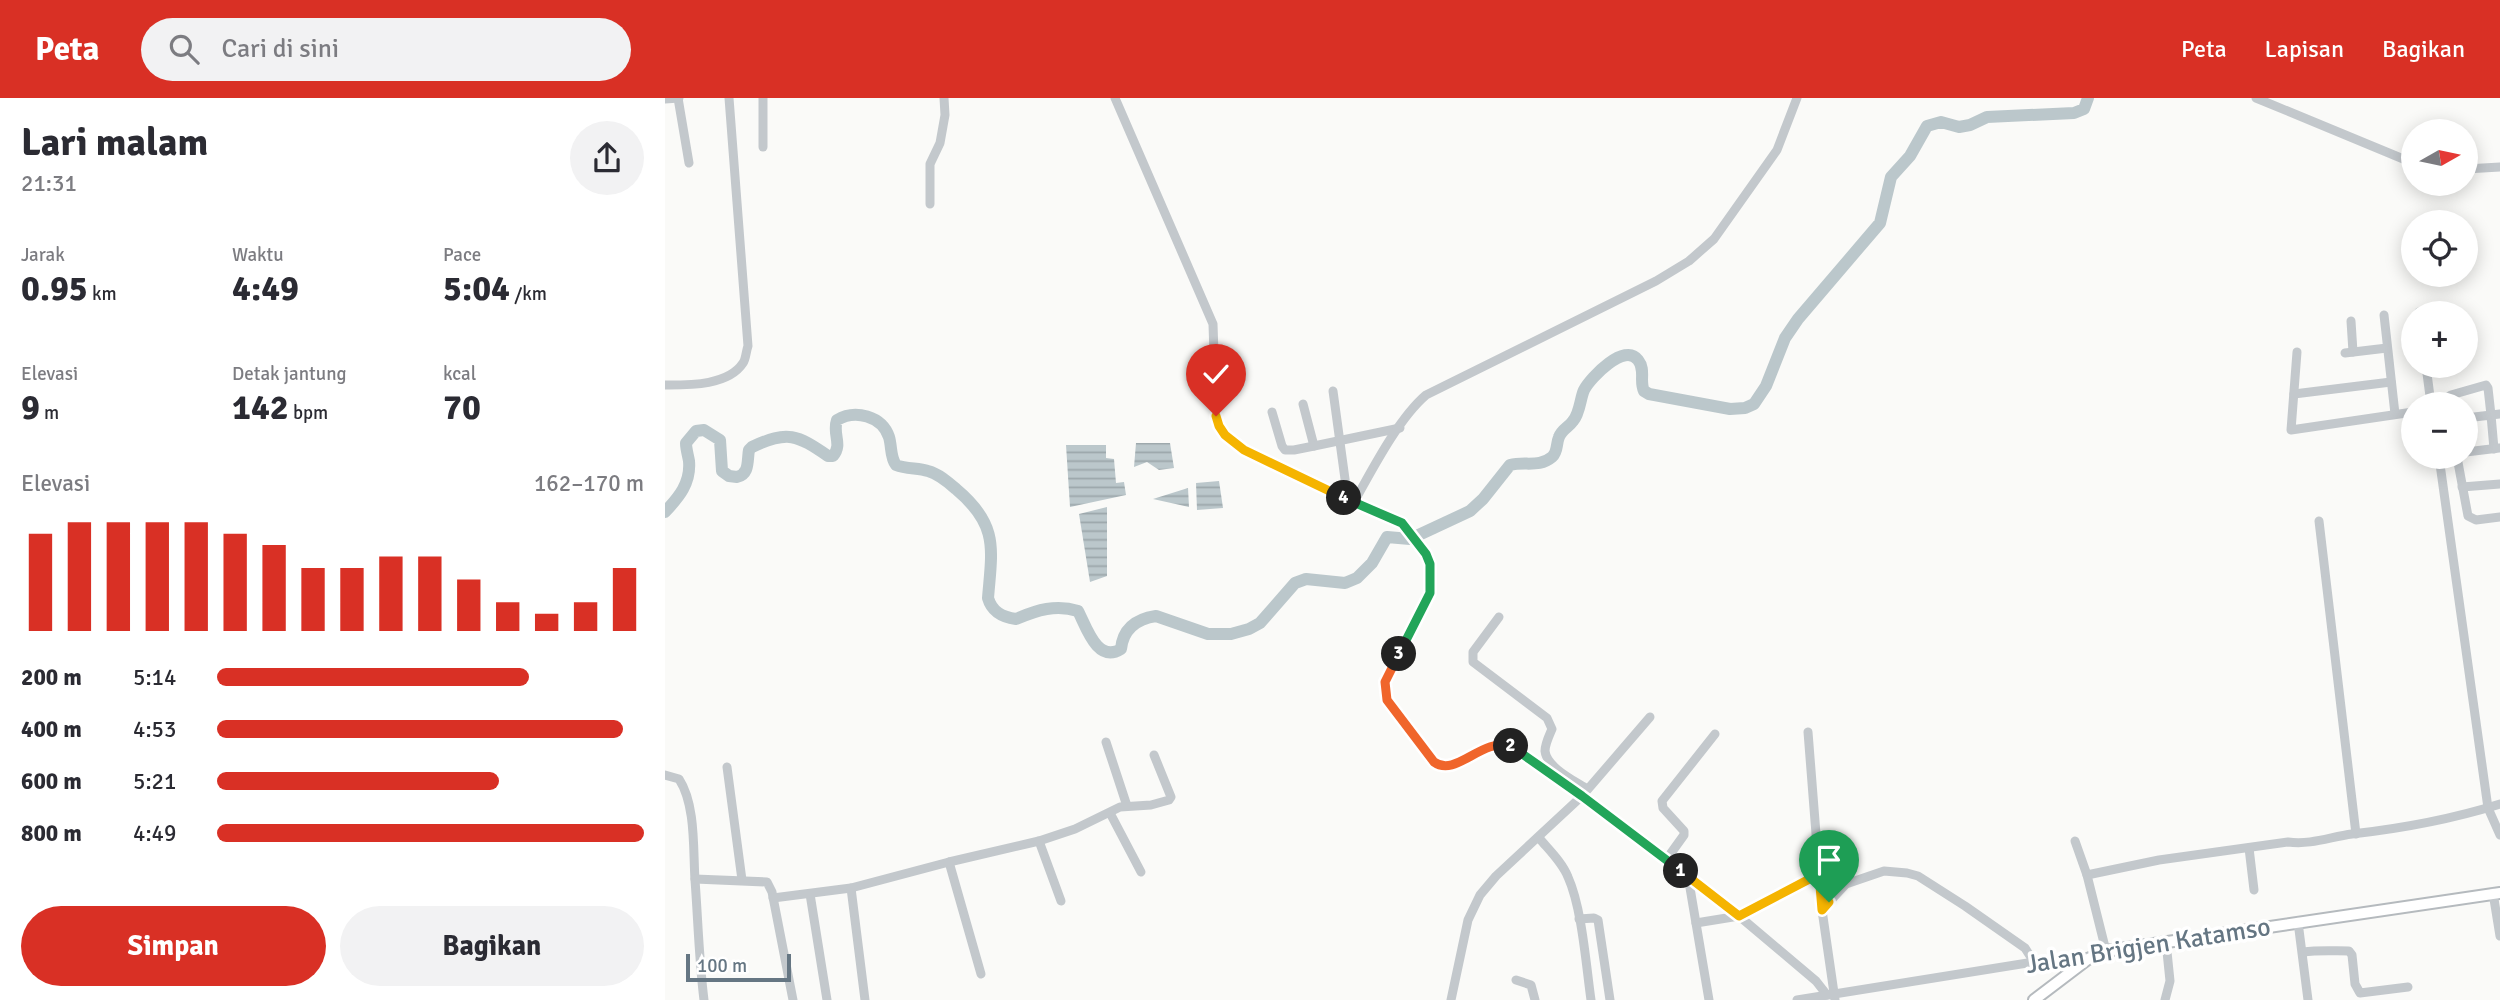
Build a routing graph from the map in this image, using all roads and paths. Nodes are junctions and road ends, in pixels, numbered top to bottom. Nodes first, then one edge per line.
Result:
1 (679, 98) edge
2 (729, 98) edge
3 (763, 98) edge
4 (944, 98) edge
5 (1115, 98) edge
6 (1797, 98) edge
7 (2256, 98) edge
8 (665, 99) edge
9 (763, 147) dead end
10 (2401, 158) edge
11 (689, 163) dead end
12 (2500, 167) edge
13 (2478, 168) edge
14 (930, 204) dead end
15 (2384, 315) dead end
16 (2351, 321) dead end
17 (2387, 348) junction
18 (2297, 352) dead end
19 (2391, 382) junction
20 (665, 385) edge
21 (1333, 391) dead end
22 (2463, 392) edge
23 (2294, 394) junction
24 (1303, 404) dead end
25 (1272, 412) dead end
26 (2401, 413) edge
27 (2395, 414) junction
28 (2495, 415) edge
29 (1400, 428) junction
30 (1340, 440) junction
31 (1314, 446) junction
32 (2497, 449) edge
33 (2478, 451) edge
34 (2441, 469) edge
35 (2459, 469) edge
36 (2500, 484) edge
37 (2462, 487) junction
38 (1351, 502) junction
39 (2500, 516) edge
40 (2319, 521) dead end
41 (1499, 617) dead end
42 (1650, 717) dead end
43 (1808, 732) dead end
44 (1715, 734) dead end
45 (1106, 742) dead end
46 (1154, 755) dead end
47 (727, 767) dead end
48 (665, 775) edge
49 (1584, 793) junction
50 (2500, 804) edge
51 (1127, 806) junction
52 (2488, 808) junction
53 (1111, 813) junction
54 (2356, 834) junction
55 (2500, 835) edge
56 (1539, 838) junction
57 (1039, 841) junction
58 (2075, 841) dead end
59 (2249, 848) junction
60 (1666, 860) junction
61 (949, 862) junction
62 (1142, 872) dead end
63 (2087, 875) junction
64 (1688, 876) junction
65 (1820, 876) junction
66 (695, 879) junction
67 (742, 880) junction
68 (1846, 884) junction
69 (851, 888) junction
70 (2254, 890) dead end
71 (2497, 893) edge
72 (810, 894) junction
73 (773, 898) junction
74 (1061, 901) dead end
75 (1822, 910) junction
76 (1739, 916) junction
77 (1579, 919) junction
78 (2298, 922) junction
79 (1696, 923) junction
80 (2500, 936) edge
81 (2166, 942) junction
82 (2303, 952) junction
83 (2101, 953) junction
84 (2034, 962) junction
85 (981, 974) dead end
86 (1516, 980) dead end
87 (2408, 987) dead end
88 (1832, 996) edge
89 (704, 1000) edge
90 (793, 1000) edge
91 (827, 1000) edge
92 (865, 1000) edge
93 (1451, 1000) edge
94 (1535, 1000) edge
95 (1591, 1000) edge
96 (1610, 1000) edge
97 (1709, 1000) edge
98 (1797, 1000) edge
99 (2034, 1000) edge
100 (2165, 1000) edge
101 (2308, 1000) edge

1 - 8 street
1 - 11 street
2 - 20 street
3 - 9 street
4 - 14 street
5 - 38 street
6 - 29 street
7 - 10 street
12 - 13 street
15 - 17 street
16 - 17 street
17 - 19 street
18 - 23 street
19 - 23 street
19 - 27 street
21 - 30 street
22 - 28 street
23 - 27 street
24 - 31 street
25 - 31 street
26 - 27 street
28 - 32 street
29 - 30 street
29 - 38 street
30 - 31 street
30 - 38 street
32 - 33 street
34 - 52 street
35 - 37 street
36 - 37 street
37 - 39 street
38 - 49 street
40 - 54 street
41 - 49 street
42 - 49 street
43 - 65 street
44 - 60 street
45 - 51 street
46 - 51 street
47 - 67 street
48 - 66 street
49 - 56 street
49 - 60 street
50 - 52 street
51 - 53 street
52 - 54 street
52 - 55 street
53 - 57 street
53 - 62 street
54 - 59 street
56 - 77 street
56 - 93 street
57 - 61 street
57 - 74 street
58 - 63 street
59 - 63 street
59 - 70 street
60 - 64 street
61 - 69 street
61 - 85 street
63 - 83 street
64 - 76 street
64 - 79 street
65 - 68 street
65 - 75 street
65 - 76 street
66 - 67 street
66 - 89 street
67 - 73 street
68 - 75 street
68 - 84 street
69 - 72 street
69 - 92 street
71 - 78 main road, Jalan Brigjen Katamso
71 - 80 street
72 - 73 street
72 - 91 street
73 - 90 street
75 - 88 street
76 - 79 street
76 - 88 street
77 - 95 street
77 - 96 street
78 - 81 main road, Jalan Brigjen Katamso
78 - 82 street
79 - 97 street
81 - 83 main road, Jalan Brigjen Katamso
81 - 100 street
82 - 87 street
82 - 101 street
83 - 84 street, Jalan Brigjen Katamso
83 - 99 main road
84 - 88 street, Jalan Brigjen Katamso
86 - 94 street
88 - 98 street, Jalan Brigjen Katamso

